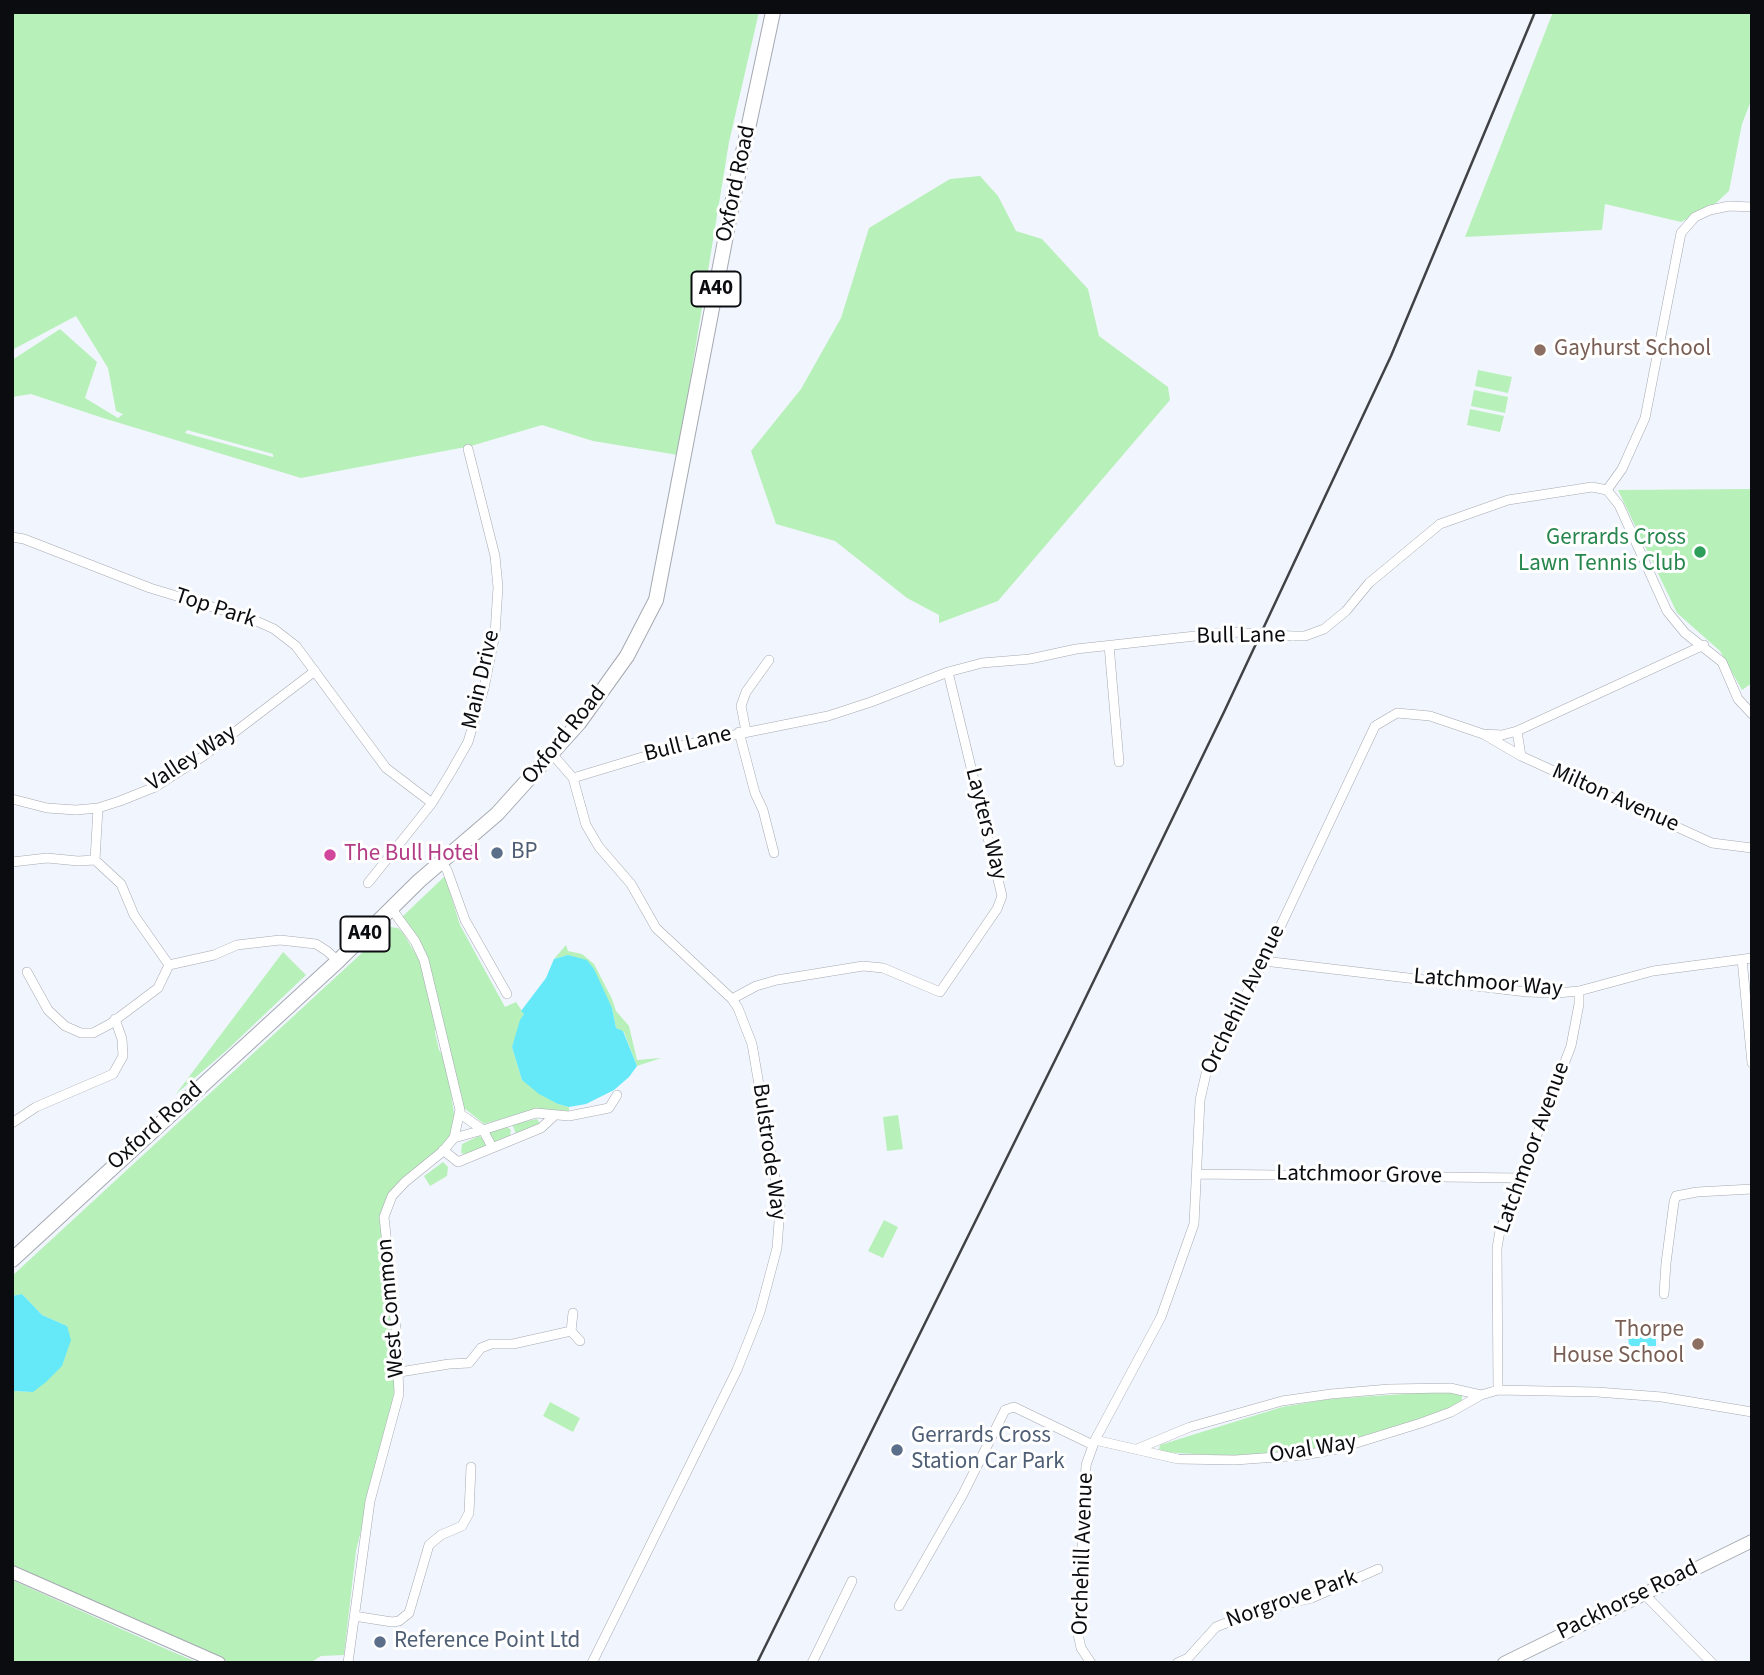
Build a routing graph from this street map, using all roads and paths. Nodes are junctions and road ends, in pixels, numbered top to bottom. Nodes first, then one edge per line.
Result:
1 (773, 12) edge
2 (1752, 207) edge
3 (468, 449) dead end
4 (1607, 490) junction
5 (12, 537) edge
6 (1109, 645) junction
7 (1704, 645) junction
8 (769, 660) dead end
9 (315, 671) junction
10 (948, 672) junction
11 (1752, 714) edge
12 (742, 731) junction
13 (1517, 731) junction
14 (1483, 734) junction
15 (553, 755) junction
16 (1521, 756) junction
17 (1119, 762) dead end
18 (573, 778) junction
19 (12, 799) edge
20 (432, 803) junction
21 (98, 807) junction
22 (1752, 848) edge
23 (774, 853) dead end
24 (95, 860) junction
25 (12, 862) edge
26 (441, 862) junction
27 (368, 883) dead end
28 (391, 908) junction
29 (1747, 958) edge
30 (338, 961) junction
31 (1264, 961) junction
32 (169, 965) junction
33 (27, 972) dead end
34 (1579, 990) junction
35 (507, 993) dead end
36 (732, 999) junction
37 (115, 1019) junction
38 (1752, 1063) edge
39 (617, 1095) dead end
40 (459, 1114) junction
41 (554, 1116) junction
42 (509, 1122) junction
43 (12, 1123) edge
44 (483, 1129) junction
45 (515, 1137) junction
46 (454, 1138) junction
47 (492, 1147) junction
48 (443, 1150) junction
49 (1198, 1174) junction
50 (1521, 1178) junction
51 (1752, 1189) edge
52 (12, 1261) edge
53 (1664, 1294) dead end
54 (573, 1313) dead end
55 (571, 1331) junction
56 (580, 1341) dead end
57 (400, 1372) junction
58 (1498, 1390) junction
59 (1481, 1395) junction
60 (1752, 1412) edge
61 (1094, 1443) junction
62 (1137, 1449) junction
63 (471, 1466) dead end
64 (1752, 1541) edge
65 (1378, 1569) dead end
66 (12, 1572) edge
67 (852, 1581) dead end
68 (1644, 1594) junction
69 (899, 1606) dead end
70 (354, 1616) junction
71 (219, 1663) edge
72 (348, 1663) edge
73 (592, 1663) edge
74 (812, 1663) edge
75 (1091, 1663) edge
76 (1177, 1663) edge
77 (1504, 1663) edge
78 (1712, 1663) edge

1 - 15 main road, Oxford Road / A40
2 - 4 street
3 - 20 street, Main Drive
4 - 6 street, Bull Lane, bridge
4 - 7 street
5 - 9 street, Top Park
6 - 10 street, Bull Lane
6 - 17 street
7 - 11 street
7 - 13 street, Orchehill Avenue
8 - 12 street
9 - 20 street, Top Park
9 - 21 street, Valley Way
10 - 12 street, Bull Lane
10 - 36 street, Layters Way
12 - 18 street, Bull Lane
12 - 23 street
13 - 14 street, Orchehill Avenue
13 - 16 street
14 - 16 street, Milton Avenue
14 - 31 street, Orchehill Avenue
15 - 18 street, Bulstrode Way
15 - 26 main road, Oxford Road / A40
16 - 22 street, Milton Avenue
18 - 36 street, Bulstrode Way
19 - 21 street, Valley Way
20 - 27 street, Main Drive
21 - 24 street
24 - 25 street
24 - 32 street
26 - 28 main road, Oxford Road / A40
26 - 35 street
28 - 30 main road, Oxford Road / A40
28 - 40 street
29 - 34 street, Latchmoor Way
29 - 38 street
30 - 32 street
30 - 52 main road, Oxford Road / A40
31 - 34 street, Latchmoor Way
31 - 49 street, Orchehill Avenue
32 - 37 street
33 - 37 street
34 - 50 street, Latchmoor Avenue
36 - 73 street, Bulstrode Way
37 - 43 street
39 - 41 street
40 - 44 street
40 - 46 street
41 - 42 street
41 - 45 street
42 - 44 street
42 - 45 street
44 - 46 street
44 - 47 street
45 - 47 street
46 - 48 street, West Common
47 - 48 street
48 - 57 street, West Common
49 - 50 street, Latchmoor Grove
49 - 61 street, Orchehill Avenue
50 - 58 street, Latchmoor Avenue
51 - 53 street
54 - 55 street
55 - 56 street
55 - 57 street
57 - 70 street, West Common
58 - 59 street, Oval Way
58 - 60 street, Oval Way
59 - 62 street, Oval Way
59 - 62 street, Oval Way
61 - 62 street, Oval Way
61 - 69 street, Oval Way
61 - 75 street, Orchehill Avenue
63 - 70 street
64 - 68 main road, Packhorse Road
65 - 76 street, Norgrove Park
66 - 71 main road
67 - 74 street
68 - 77 main road, Packhorse Road
68 - 78 street
70 - 72 street, West Common

